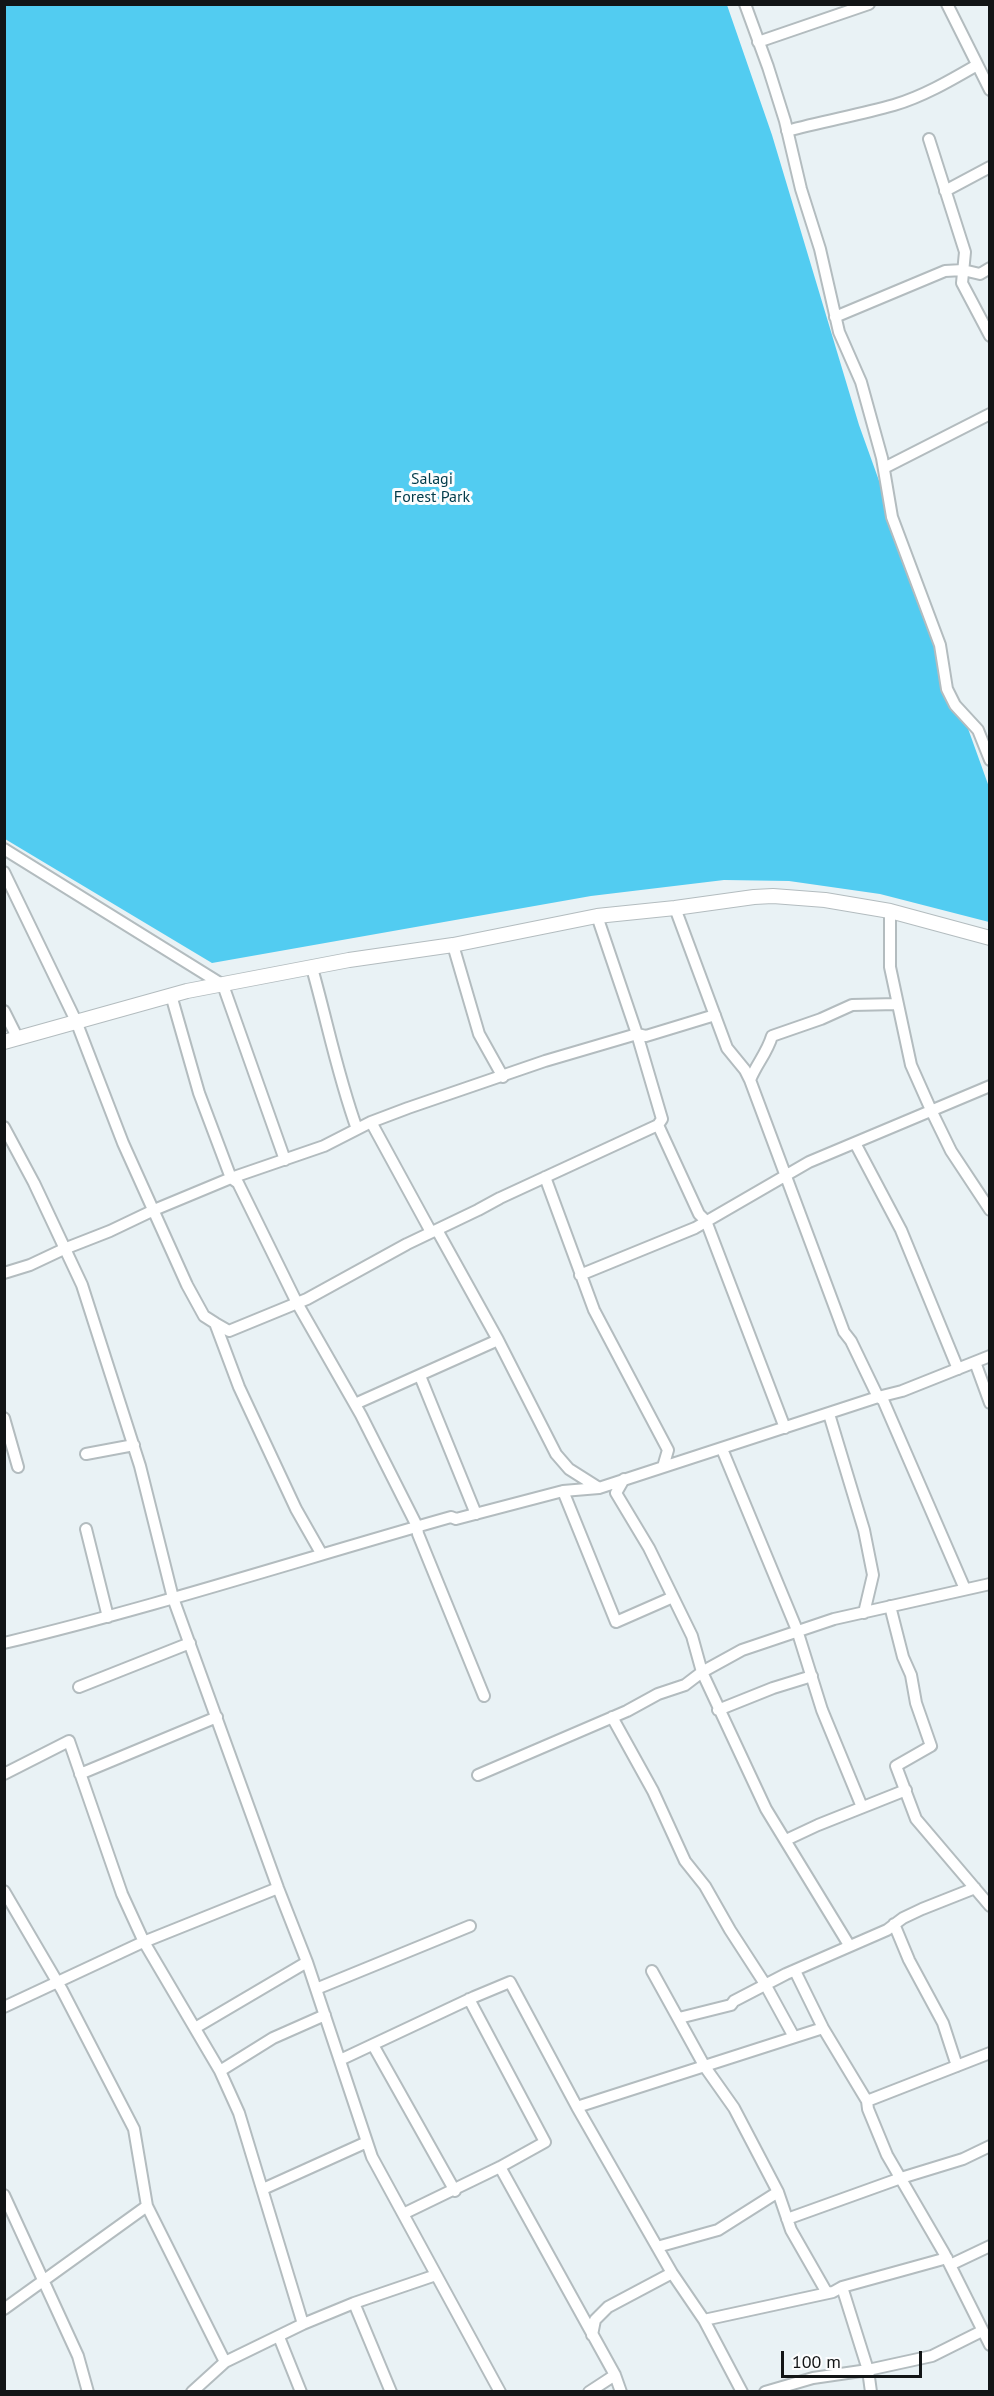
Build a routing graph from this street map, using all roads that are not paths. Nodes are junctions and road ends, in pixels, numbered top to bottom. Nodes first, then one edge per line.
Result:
1 (745, 4) edge
2 (869, 4) edge
3 (947, 4) edge
4 (758, 42) junction
5 (977, 65) junction
6 (990, 90) edge
7 (787, 131) junction
8 (928, 139) dead end
9 (990, 167) edge
10 (945, 190) junction
11 (990, 268) edge
12 (963, 270) junction
13 (835, 316) junction
14 (990, 336) edge
15 (990, 414) edge
16 (884, 468) junction
17 (986, 739) edge
18 (990, 760) edge
19 (4, 849) edge
20 (4, 872) edge
21 (7, 884) edge
22 (675, 909) junction
23 (890, 911) junction
24 (597, 916) junction
25 (990, 938) edge
26 (453, 945) junction
27 (312, 968) junction
28 (223, 985) junction
29 (171, 996) junction
30 (897, 1004) junction
31 (4, 1011) edge
32 (715, 1015) junction
33 (76, 1021) junction
34 (637, 1034) junction
35 (11, 1040) edge
36 (503, 1077) junction
37 (750, 1080) junction
38 (990, 1086) edge
39 (931, 1110) junction
40 (371, 1122) junction
41 (658, 1125) junction
42 (4, 1127) edge
43 (357, 1129) junction
44 (855, 1143) junction
45 (285, 1160) junction
46 (785, 1176) junction
47 (545, 1177) junction
48 (231, 1178) junction
49 (990, 1209) edge
50 (154, 1210) junction
51 (706, 1221) junction
52 (434, 1231) junction
53 (64, 1249) junction
54 (4, 1273) edge
55 (580, 1275) junction
56 (297, 1303) junction
57 (215, 1323) junction
58 (498, 1340) junction
59 (990, 1356) edge
60 (975, 1362) junction
61 (958, 1369) junction
62 (420, 1376) junction
63 (878, 1397) junction
64 (990, 1403) edge
65 (355, 1404) junction
66 (829, 1414) junction
67 (4, 1418) edge
68 (785, 1428) junction
69 (134, 1445) junction
70 (722, 1449) junction
71 (86, 1454) dead end
72 (18, 1467) dead end
73 (663, 1467) junction
74 (624, 1479) junction
75 (599, 1488) junction
76 (563, 1491) junction
77 (476, 1514) junction
78 (417, 1526) junction
79 (86, 1529) dead end
80 (321, 1554) junction
81 (990, 1584) edge
82 (965, 1589) junction
83 (673, 1597) junction
84 (173, 1598) junction
85 (890, 1606) junction
86 (864, 1613) junction
87 (108, 1617) junction
88 (797, 1630) junction
89 (4, 1643) edge
90 (190, 1643) junction
91 (702, 1672) junction
92 (812, 1676) junction
93 (79, 1687) dead end
94 (484, 1696) dead end
95 (718, 1710) junction
96 (217, 1717) junction
97 (612, 1717) junction
98 (4, 1774) edge
99 (80, 1774) junction
100 (478, 1775) dead end
101 (906, 1790) junction
102 (862, 1807) junction
103 (786, 1840) junction
104 (278, 1888) junction
105 (975, 1888) junction
106 (6, 1897) edge
107 (989, 1903) edge
108 (894, 1924) junction
109 (470, 1926) dead end
110 (144, 1942) junction
111 (849, 1945) junction
112 (307, 1962) junction
113 (652, 1971) dead end
114 (795, 1971) junction
115 (57, 1982) junction
116 (765, 1984) junction
117 (316, 1989) junction
118 (469, 1999) junction
119 (4, 2007) edge
120 (325, 2015) junction
121 (679, 2018) junction
122 (195, 2028) junction
123 (823, 2028) junction
124 (794, 2037) junction
125 (373, 2045) junction
126 (988, 2056) edge
127 (340, 2060) junction
128 (957, 2066) junction
129 (705, 2067) junction
130 (220, 2071) junction
131 (867, 2100) junction
132 (577, 2107) junction
133 (367, 2142) junction
134 (990, 2146) edge
135 (500, 2167) junction
136 (901, 2178) junction
137 (263, 2189) junction
138 (454, 2191) junction
139 (778, 2192) junction
140 (5, 2198) edge
141 (147, 2206) junction
142 (403, 2214) junction
143 (787, 2219) junction
144 (990, 2246) edge
145 (657, 2247) junction
146 (949, 2262) junction
147 (672, 2273) junction
148 (436, 2275) junction
149 (43, 2280) junction
150 (842, 2287) junction
151 (827, 2293) junction
152 (354, 2303) junction
153 (4, 2308) edge
154 (704, 2320) junction
155 (303, 2324) junction
156 (592, 2335) junction
157 (279, 2337) junction
158 (987, 2339) edge
159 (225, 2362) junction
160 (868, 2370) junction
161 (615, 2375) junction
162 (88, 2391) edge
163 (192, 2391) edge
164 (301, 2391) edge
165 (392, 2391) edge
166 (500, 2391) edge
167 (589, 2391) edge
168 (621, 2391) edge
169 (742, 2391) edge
170 (765, 2391) edge
171 (871, 2391) edge

1 - 4 street
2 - 4 street
3 - 5 street
4 - 7 street
5 - 6 street
5 - 7 street
7 - 13 street
8 - 10 street
9 - 10 street
10 - 12 street
11 - 12 street
12 - 13 street
12 - 14 street
13 - 16 street
15 - 16 street
16 - 17 street
17 - 18 street
19 - 28 street
20 - 21 street
21 - 33 street
22 - 23 street
22 - 24 street
22 - 32 street
23 - 25 street
23 - 30 street
24 - 26 street
24 - 34 street
26 - 27 street
26 - 36 street
27 - 28 street
27 - 43 street
28 - 29 street
28 - 45 street
29 - 33 street
29 - 48 street
30 - 37 street
30 - 39 street
31 - 35 street
32 - 34 street
32 - 37 street
33 - 35 street
33 - 50 street
34 - 36 street
34 - 41 street
36 - 40 street
37 - 46 street
38 - 39 street
39 - 44 street
39 - 49 street
40 - 43 street
40 - 52 street
41 - 47 street
41 - 51 street
42 - 53 street
43 - 45 street
44 - 46 street
44 - 61 street
45 - 48 street
46 - 51 street
46 - 63 street
47 - 52 street
47 - 55 street
48 - 50 street
48 - 56 street
50 - 53 street
50 - 57 street
51 - 55 street
51 - 68 street
52 - 56 street
52 - 58 street
53 - 54 street
53 - 69 street
55 - 73 street
56 - 57 street
56 - 65 street
57 - 80 street
58 - 62 street
58 - 75 street
59 - 60 street
60 - 61 street
60 - 64 street
61 - 63 street
62 - 65 street
62 - 77 street
63 - 66 street
63 - 82 street
65 - 78 street
66 - 68 street
66 - 86 street
67 - 72 street
68 - 70 street
69 - 71 street
69 - 84 street
70 - 73 street
70 - 88 street
73 - 74 street
74 - 75 street
74 - 83 street
75 - 76 street
76 - 77 street
76 - 83 street
77 - 78 street
78 - 80 street
78 - 94 street
79 - 87 street
80 - 84 street
81 - 82 street
82 - 85 street
83 - 91 street
84 - 87 street
84 - 90 street
85 - 86 street
85 - 101 street
86 - 88 street
87 - 89 street
88 - 91 street
88 - 92 street
90 - 93 street
90 - 96 street
91 - 95 street
91 - 97 street
92 - 95 street
92 - 102 street
95 - 103 street
96 - 99 street
96 - 104 street
97 - 100 street
97 - 116 street
98 - 99 street
99 - 110 street
101 - 102 street
101 - 105 street
102 - 103 street
103 - 111 street
104 - 110 street
104 - 112 street
105 - 107 street
105 - 108 street
106 - 115 street
108 - 111 street
108 - 128 street
109 - 117 street
110 - 115 street
110 - 122 street
111 - 114 street
112 - 117 street
112 - 122 street
113 - 121 street
114 - 116 street
114 - 123 street
115 - 119 street
115 - 141 street
116 - 121 street
116 - 124 street
117 - 120 street
118 - 125 street
118 - 132 street
118 - 135 street
120 - 127 street
120 - 130 street
121 - 129 street
122 - 130 street
123 - 124 street
123 - 131 street
124 - 129 street
125 - 127 street
125 - 138 street
126 - 128 street
127 - 133 street
128 - 131 street
129 - 132 street
129 - 139 street
130 - 137 street
131 - 136 street
132 - 145 street
133 - 137 street
133 - 142 street
134 - 136 street
135 - 138 street
135 - 156 street
136 - 143 street
136 - 146 street
137 - 155 street
138 - 142 street
139 - 143 street
139 - 145 street
140 - 149 street
141 - 149 street
141 - 159 street
142 - 148 street
143 - 151 street
144 - 146 street
145 - 147 street
146 - 150 street
146 - 158 street
147 - 154 street
147 - 156 street
148 - 152 street
148 - 166 street
149 - 153 street
149 - 162 street
150 - 151 street
150 - 160 street
151 - 154 street
152 - 155 street
152 - 165 street
154 - 169 street
155 - 157 street
156 - 161 street
157 - 159 street
157 - 164 street
158 - 160 street
159 - 163 street
160 - 170 street
160 - 171 street
161 - 167 street
161 - 168 street

